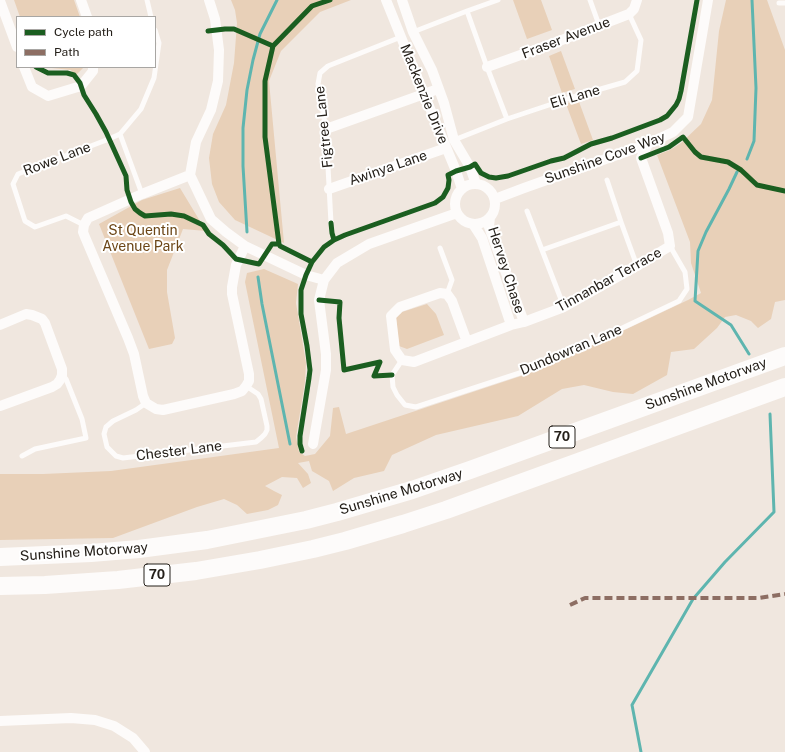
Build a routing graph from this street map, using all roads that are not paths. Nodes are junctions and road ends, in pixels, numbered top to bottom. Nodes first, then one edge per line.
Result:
1 (80, 0) edge
2 (147, 0) edge
3 (209, 0) edge
4 (386, 0) edge
5 (402, 0) edge
6 (498, 0) edge
7 (590, 0) edge
8 (637, 0) edge
9 (708, 0) edge
10 (0, 1) edge
11 (467, 11) junction
12 (629, 14) junction
13 (87, 16) edge
14 (151, 16) edge
15 (599, 25) junction
16 (413, 32) junction
17 (156, 33) edge
18 (401, 37) junction
19 (16, 44) edge
20 (156, 64) edge
21 (487, 67) junction
22 (24, 68) edge
23 (93, 68) edge
24 (155, 68) edge
25 (438, 89) junction
26 (424, 94) junction
27 (507, 119) junction
28 (326, 129) junction
29 (120, 134) junction
30 (454, 140) junction
31 (648, 144) junction
32 (446, 148) junction
33 (190, 174) junction
34 (607, 180) dead end
35 (476, 184) junction
36 (329, 189) junction
37 (462, 189) junction
38 (142, 194) junction
39 (495, 199) junction
40 (527, 211) dead end
41 (457, 213) junction
42 (490, 218) junction
43 (621, 222) junction
44 (331, 223) dead end
45 (473, 224) junction
46 (84, 225) junction
47 (245, 246) junction
48 (670, 246) junction
49 (440, 248) dead end
50 (542, 250) junction
51 (637, 266) junction
52 (324, 280) junction
53 (447, 294) junction
54 (564, 307) junction
55 (524, 322) junction
56 (0, 325) edge
57 (511, 325) junction
58 (467, 342) junction
59 (785, 356) edge
60 (402, 360) junction
61 (62, 375) junction
62 (246, 386) junction
63 (785, 387) edge
64 (146, 402) junction
65 (0, 406) edge
66 (313, 444) dead end
67 (22, 456) dead end
68 (0, 557) edge
69 (0, 586) edge
70 (0, 721) edge
71 (145, 752) edge

1 - 13 street
2 - 14 lane
3 - 33 street
4 - 18 street, Mackenzie Drive
5 - 16 street, Mackenzie Drive
6 - 11 lane
7 - 15 lane
8 - 12 street
9 - 31 street, Sunshine Cove Way
10 - 19 street
11 - 16 lane
11 - 21 lane
12 - 15 street, Fraser Avenue
12 - 27 lane, Eli Lane
15 - 21 street, Fraser Avenue
16 - 25 street, Mackenzie Drive
17 - 20 lane
18 - 26 street, Mackenzie Drive
18 - 28 lane, Figtree Lane
21 - 27 lane
22 - 23 street
24 - 29 lane
25 - 26 street
25 - 30 street, Mackenzie Drive
26 - 28 street
26 - 32 street, Mackenzie Drive
27 - 30 lane, Eli Lane
28 - 36 lane, Figtree Lane
29 - 38 lane
29 - 46 lane, Rowe Lane
30 - 35 street, Mackenzie Drive
31 - 39 street, Sunshine Cove Way
31 - 48 street, Tinnanbar Terrace
32 - 36 street, Awinya Lane
32 - 37 street, Mackenzie Drive
33 - 38 street
33 - 47 street
34 - 43 lane
35 - 37 street
35 - 39 street
36 - 44 lane, Figtree Lane
37 - 41 street
38 - 46 street
39 - 42 street
40 - 50 lane
41 - 45 street
41 - 52 street
42 - 45 street
42 - 55 street, Hervey Chase
43 - 50 lane
43 - 51 lane
45 - 57 street, Hervey Chase
46 - 64 street
47 - 52 street
47 - 62 street
48 - 51 street, Tinnanbar Terrace
48 - 60 lane, Dundowran Lane
49 - 53 lane
50 - 54 lane
51 - 54 street, Tinnanbar Terrace
52 - 66 street
53 - 58 street
53 - 60 street
54 - 55 street, Tinnanbar Terrace
55 - 57 street, Tinnanbar Terrace
56 - 61 street
57 - 58 street, Tinnanbar Terrace
58 - 60 street, Tinnanbar Terrace
59 - 68 highway, Sunshine Motorway / 70
61 - 65 street
61 - 67 lane
62 - 64 street
62 - 64 lane, Chester Lane
63 - 69 highway, Sunshine Motorway / 70
70 - 71 street

